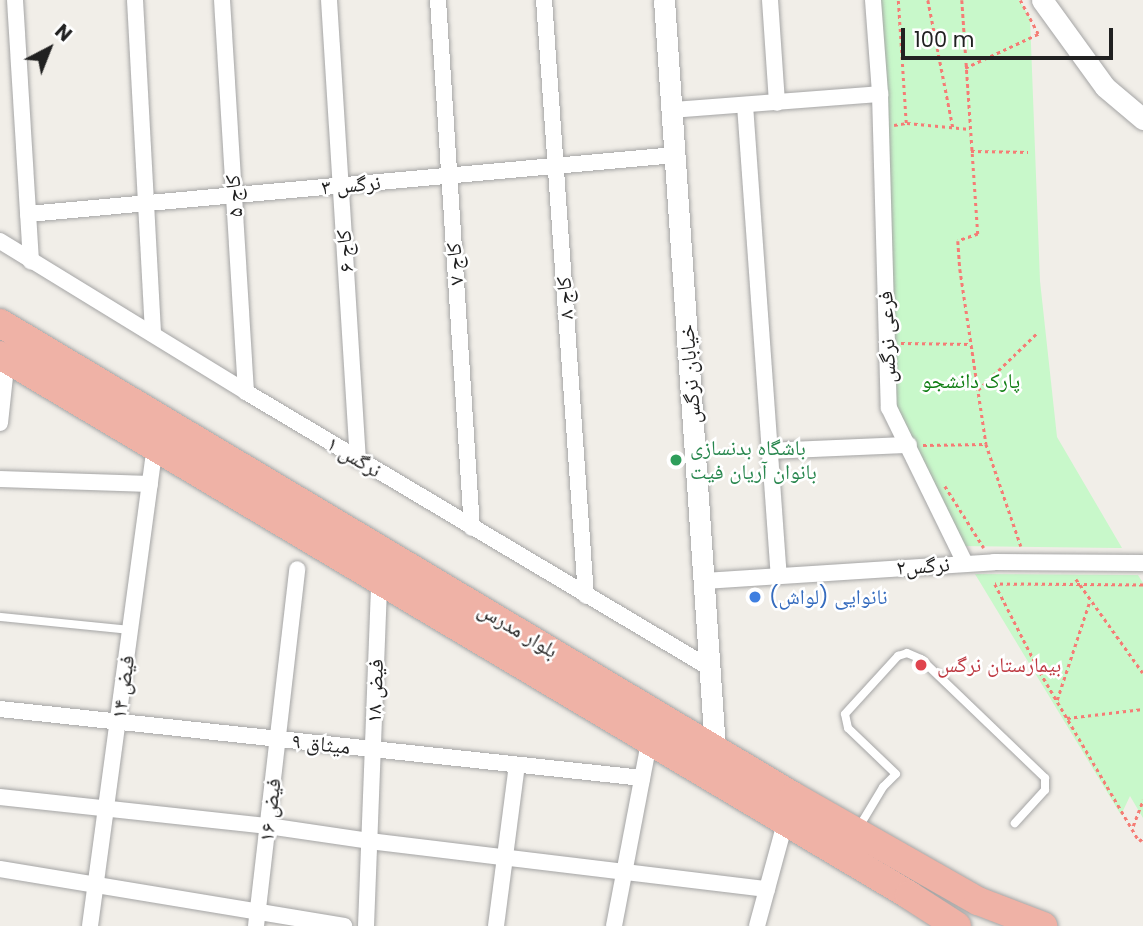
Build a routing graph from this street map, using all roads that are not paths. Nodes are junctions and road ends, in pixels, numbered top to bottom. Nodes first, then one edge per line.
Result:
1 (15, 0) edge
2 (135, 0) edge
3 (222, 0) edge
4 (329, 0) edge
5 (438, 0) edge
6 (544, 0) edge
7 (664, 0) edge
8 (770, 0) edge
9 (873, 0) edge
10 (1042, 0) edge
11 (880, 94) junction
12 (776, 103) junction
13 (745, 105) junction
14 (672, 110) junction
15 (1143, 119) edge
16 (675, 155) junction
17 (556, 166) junction
18 (449, 176) junction
19 (341, 186) junction
20 (234, 195) junction
21 (146, 203) junction
22 (28, 214) junction
23 (0, 241) edge
24 (31, 262) junction
25 (0, 323) edge
26 (153, 332) junction
27 (3, 356) edge
28 (246, 393) junction
29 (0, 424) edge
30 (909, 445) junction
31 (155, 448) junction
32 (769, 451) junction
33 (358, 460) junction
34 (0, 479) edge
35 (150, 484) junction
36 (472, 528) junction
37 (965, 564) junction
38 (1142, 564) edge
39 (297, 569) dead end
40 (779, 576) junction
41 (379, 581) junction
42 (704, 581) junction
43 (586, 596) junction
44 (0, 617) edge
45 (131, 630) junction
46 (710, 668) junction
47 (0, 709) edge
48 (118, 722) junction
49 (278, 739) junction
50 (649, 742) junction
51 (715, 748) junction
52 (373, 749) junction
53 (517, 765) junction
54 (642, 778) junction
55 (0, 797) edge
56 (106, 810) junction
57 (1015, 822) dead end
58 (785, 823) junction
59 (268, 826) junction
60 (855, 832) junction
61 (369, 841) junction
62 (505, 858) junction
63 (0, 869) edge
64 (625, 872) junction
65 (96, 885) junction
66 (767, 889) junction
67 (257, 919) edge
68 (1011, 920) edge
69 (90, 926) edge
70 (344, 926) edge
71 (366, 926) edge
72 (496, 926) edge
73 (614, 926) edge
74 (757, 926) edge
75 (957, 926) edge
76 (1042, 926) edge

1 - 22 street
2 - 21 street
3 - 20 street, کاج ۵
4 - 19 street, کاج ۶
5 - 18 street, کاج ۷
6 - 17 street, کاج ۸
7 - 14 street, خیابان نرگس
8 - 12 street
9 - 11 street, فرعی نرگس
10 - 15 street
11 - 12 street
11 - 30 street, فرعی نرگس
12 - 13 street
13 - 14 street
13 - 32 street
14 - 16 street, خیابان نرگس
16 - 17 street, نرگس ۳
16 - 42 street, خیابان نرگس
17 - 18 street, نرگس ۳
17 - 43 street, کاج ۸
18 - 19 street, نرگس ۳
18 - 36 street, کاج ۷
19 - 20 street, نرگس ۳
19 - 33 street, کاج ۶
20 - 21 street, نرگس ۳
20 - 28 street, کاج ۵
21 - 22 street, نرگس ۳
21 - 26 street
22 - 24 street
23 - 24 street, نرگس ۱
24 - 26 street, نرگس ۱
25 - 51 highway, بلوار مدرس
26 - 28 street, نرگس ۱
27 - 29 street
27 - 31 highway, بلوار مدرس
28 - 33 street, نرگس ۱
30 - 32 street
30 - 37 street, فرعی نرگس
31 - 35 street, فیض ۱۴
31 - 41 highway, بلوار مدرس
32 - 40 street
33 - 36 street, نرگس ۱
34 - 35 street
35 - 45 street, فیض ۱۴
36 - 43 street, نرگس ۱
37 - 38 street, نرگس۲
37 - 40 street, نرگس۲
39 - 49 street, فیض ۱۶
40 - 42 street, نرگس۲
41 - 50 highway, بلوار مدرس
41 - 52 street, فیض ۱۸
42 - 46 street, خیابان نرگس
43 - 46 street, نرگس ۱
44 - 45 lane
45 - 48 street, فیض ۱۴
46 - 51 street, خیابان نرگس
47 - 48 street, میثاق ۹
48 - 49 street, میثاق ۹
48 - 56 street, فیض ۱۴
49 - 52 street, میثاق ۹
49 - 59 street, فیض ۱۶
50 - 54 street
50 - 58 highway, بلوار مدرس
51 - 60 highway, بلوار مدرس
52 - 53 street, میثاق ۹
52 - 61 street, فیض ۱۸
53 - 54 street, میثاق ۹
53 - 62 street
54 - 64 street
55 - 56 street
56 - 59 street
56 - 65 street, فیض ۱۴
57 - 60 lane
58 - 66 street
58 - 75 highway, بلوار مدرس
59 - 61 street
59 - 67 street, فیض ۱۶
60 - 68 highway, بلوار مدرس
61 - 62 street
61 - 71 street, فیض ۱۸
62 - 64 street
62 - 72 street
63 - 65 street
64 - 66 street
64 - 73 street
65 - 67 street
65 - 69 street, فیض ۱۴
66 - 74 street
67 - 70 street
68 - 76 highway, بلوار مدرس

